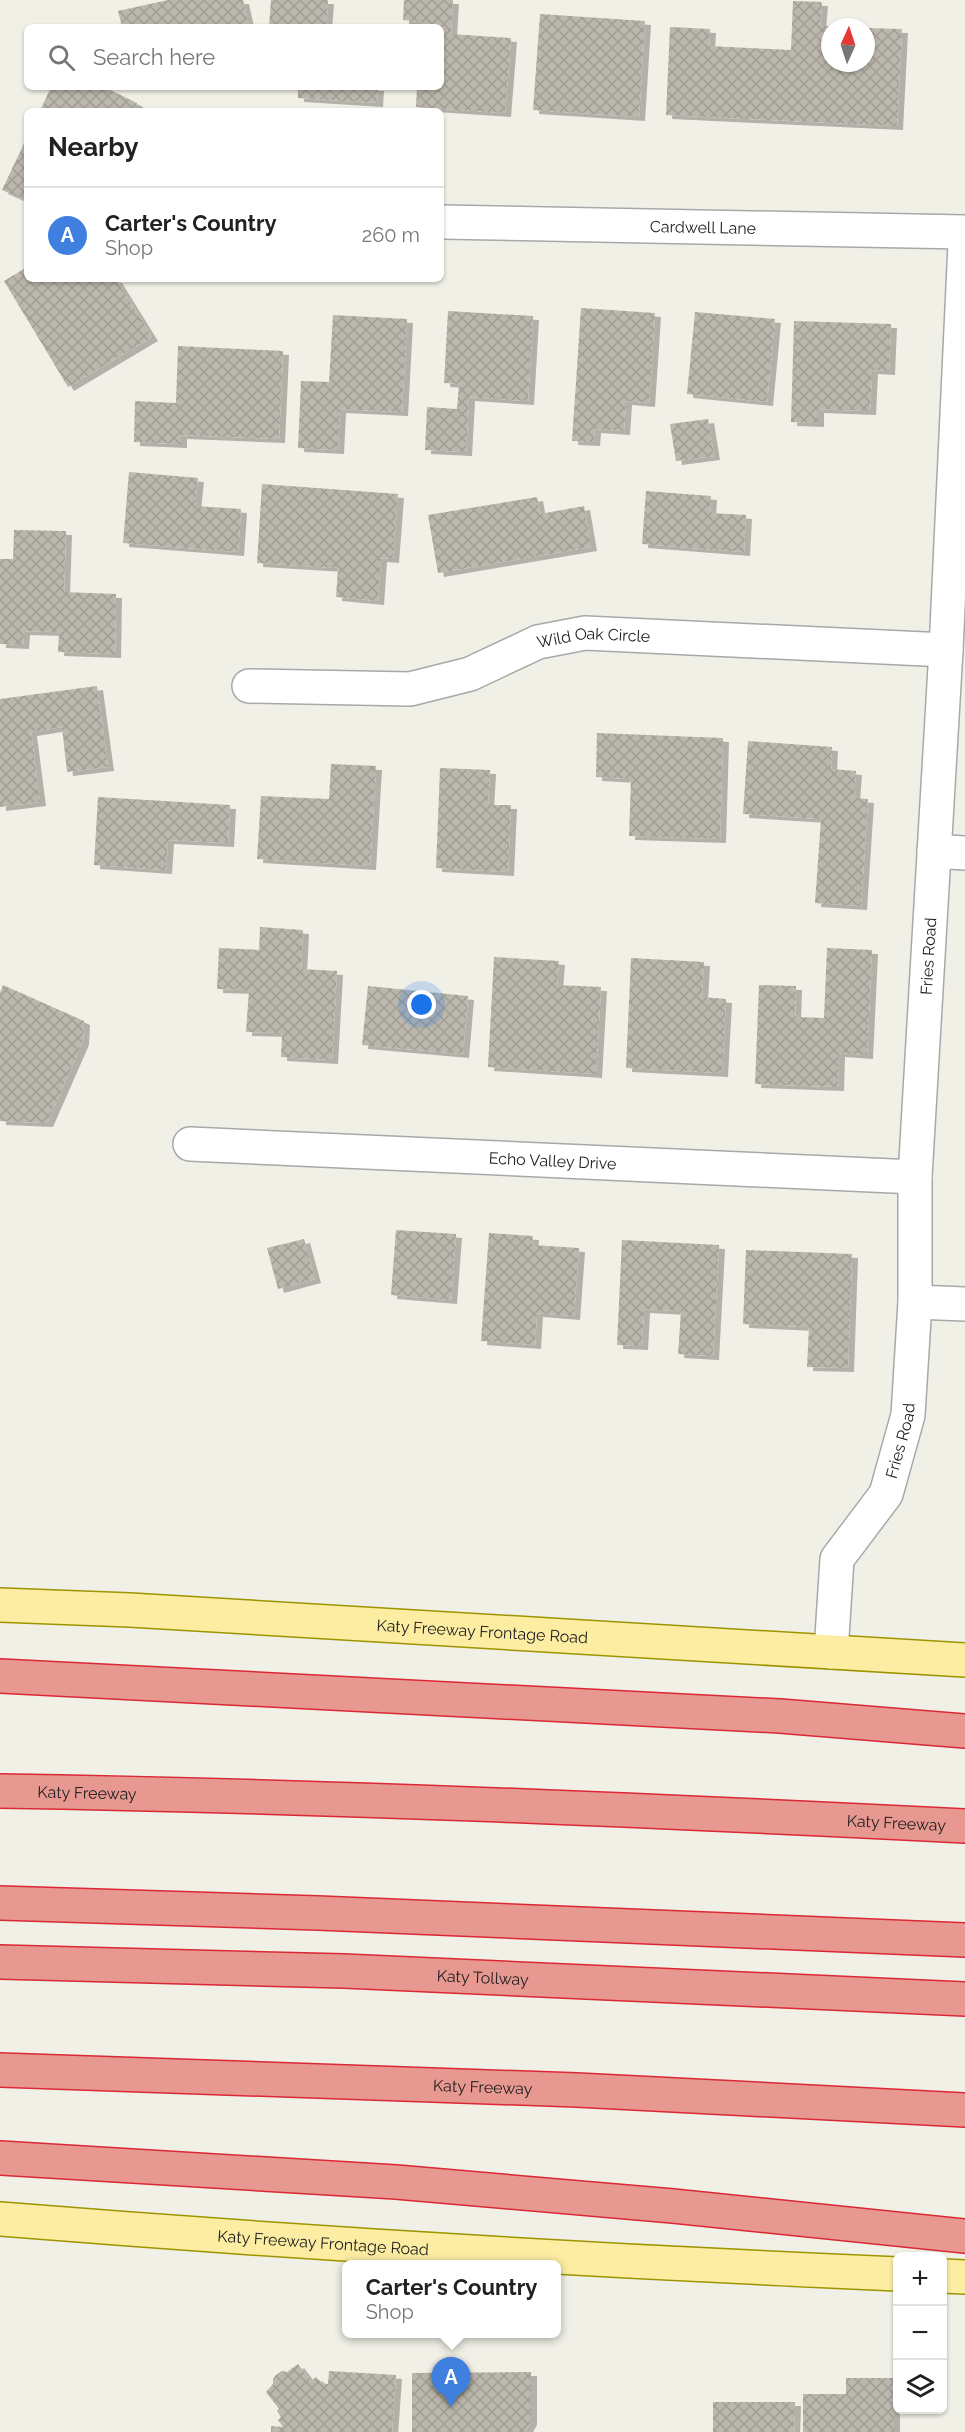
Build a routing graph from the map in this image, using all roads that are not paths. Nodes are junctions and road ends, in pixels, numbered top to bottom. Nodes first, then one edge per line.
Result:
1 (444, 222) edge
2 (965, 232) edge
3 (965, 244) edge
4 (961, 361) edge
5 (946, 650) junction
6 (249, 686) dead end
7 (950, 852) edge
8 (190, 1144) dead end
9 (915, 1177) junction
10 (915, 1302) junction
11 (965, 1304) edge
12 (0, 1605) edge
13 (831, 1652) junction
14 (965, 1660) edge
15 (0, 1676) edge
16 (965, 1731) edge
17 (0, 1791) edge
18 (965, 1826) edge
19 (0, 1903) edge
20 (965, 1940) edge
21 (0, 1962) edge
22 (965, 1999) edge
23 (0, 2070) edge
24 (965, 2110) edge
25 (0, 2158) edge
26 (0, 2219) edge
27 (965, 2236) edge
28 (893, 2274) edge
29 (947, 2276) edge
30 (965, 2277) edge

1 - 2 street, Cardwell Lane
3 - 4 street, Fries Road
4 - 5 street, Fries Road
5 - 6 street, Wild Oak Circle
5 - 7 street, Fries Road
7 - 9 street, Fries Road
8 - 9 street, Echo Valley Drive
9 - 10 street, Fries Road
10 - 11 street
10 - 13 street, Fries Road
12 - 13 main road, Katy Freeway Frontage Road
13 - 14 main road, Katy Freeway Frontage Road
15 - 16 highway
17 - 18 highway, Katy Freeway
19 - 20 highway
21 - 22 highway, Katy Tollway
23 - 24 highway, Katy Freeway
25 - 27 highway
26 - 28 main road, Katy Freeway Frontage Road
29 - 30 main road

